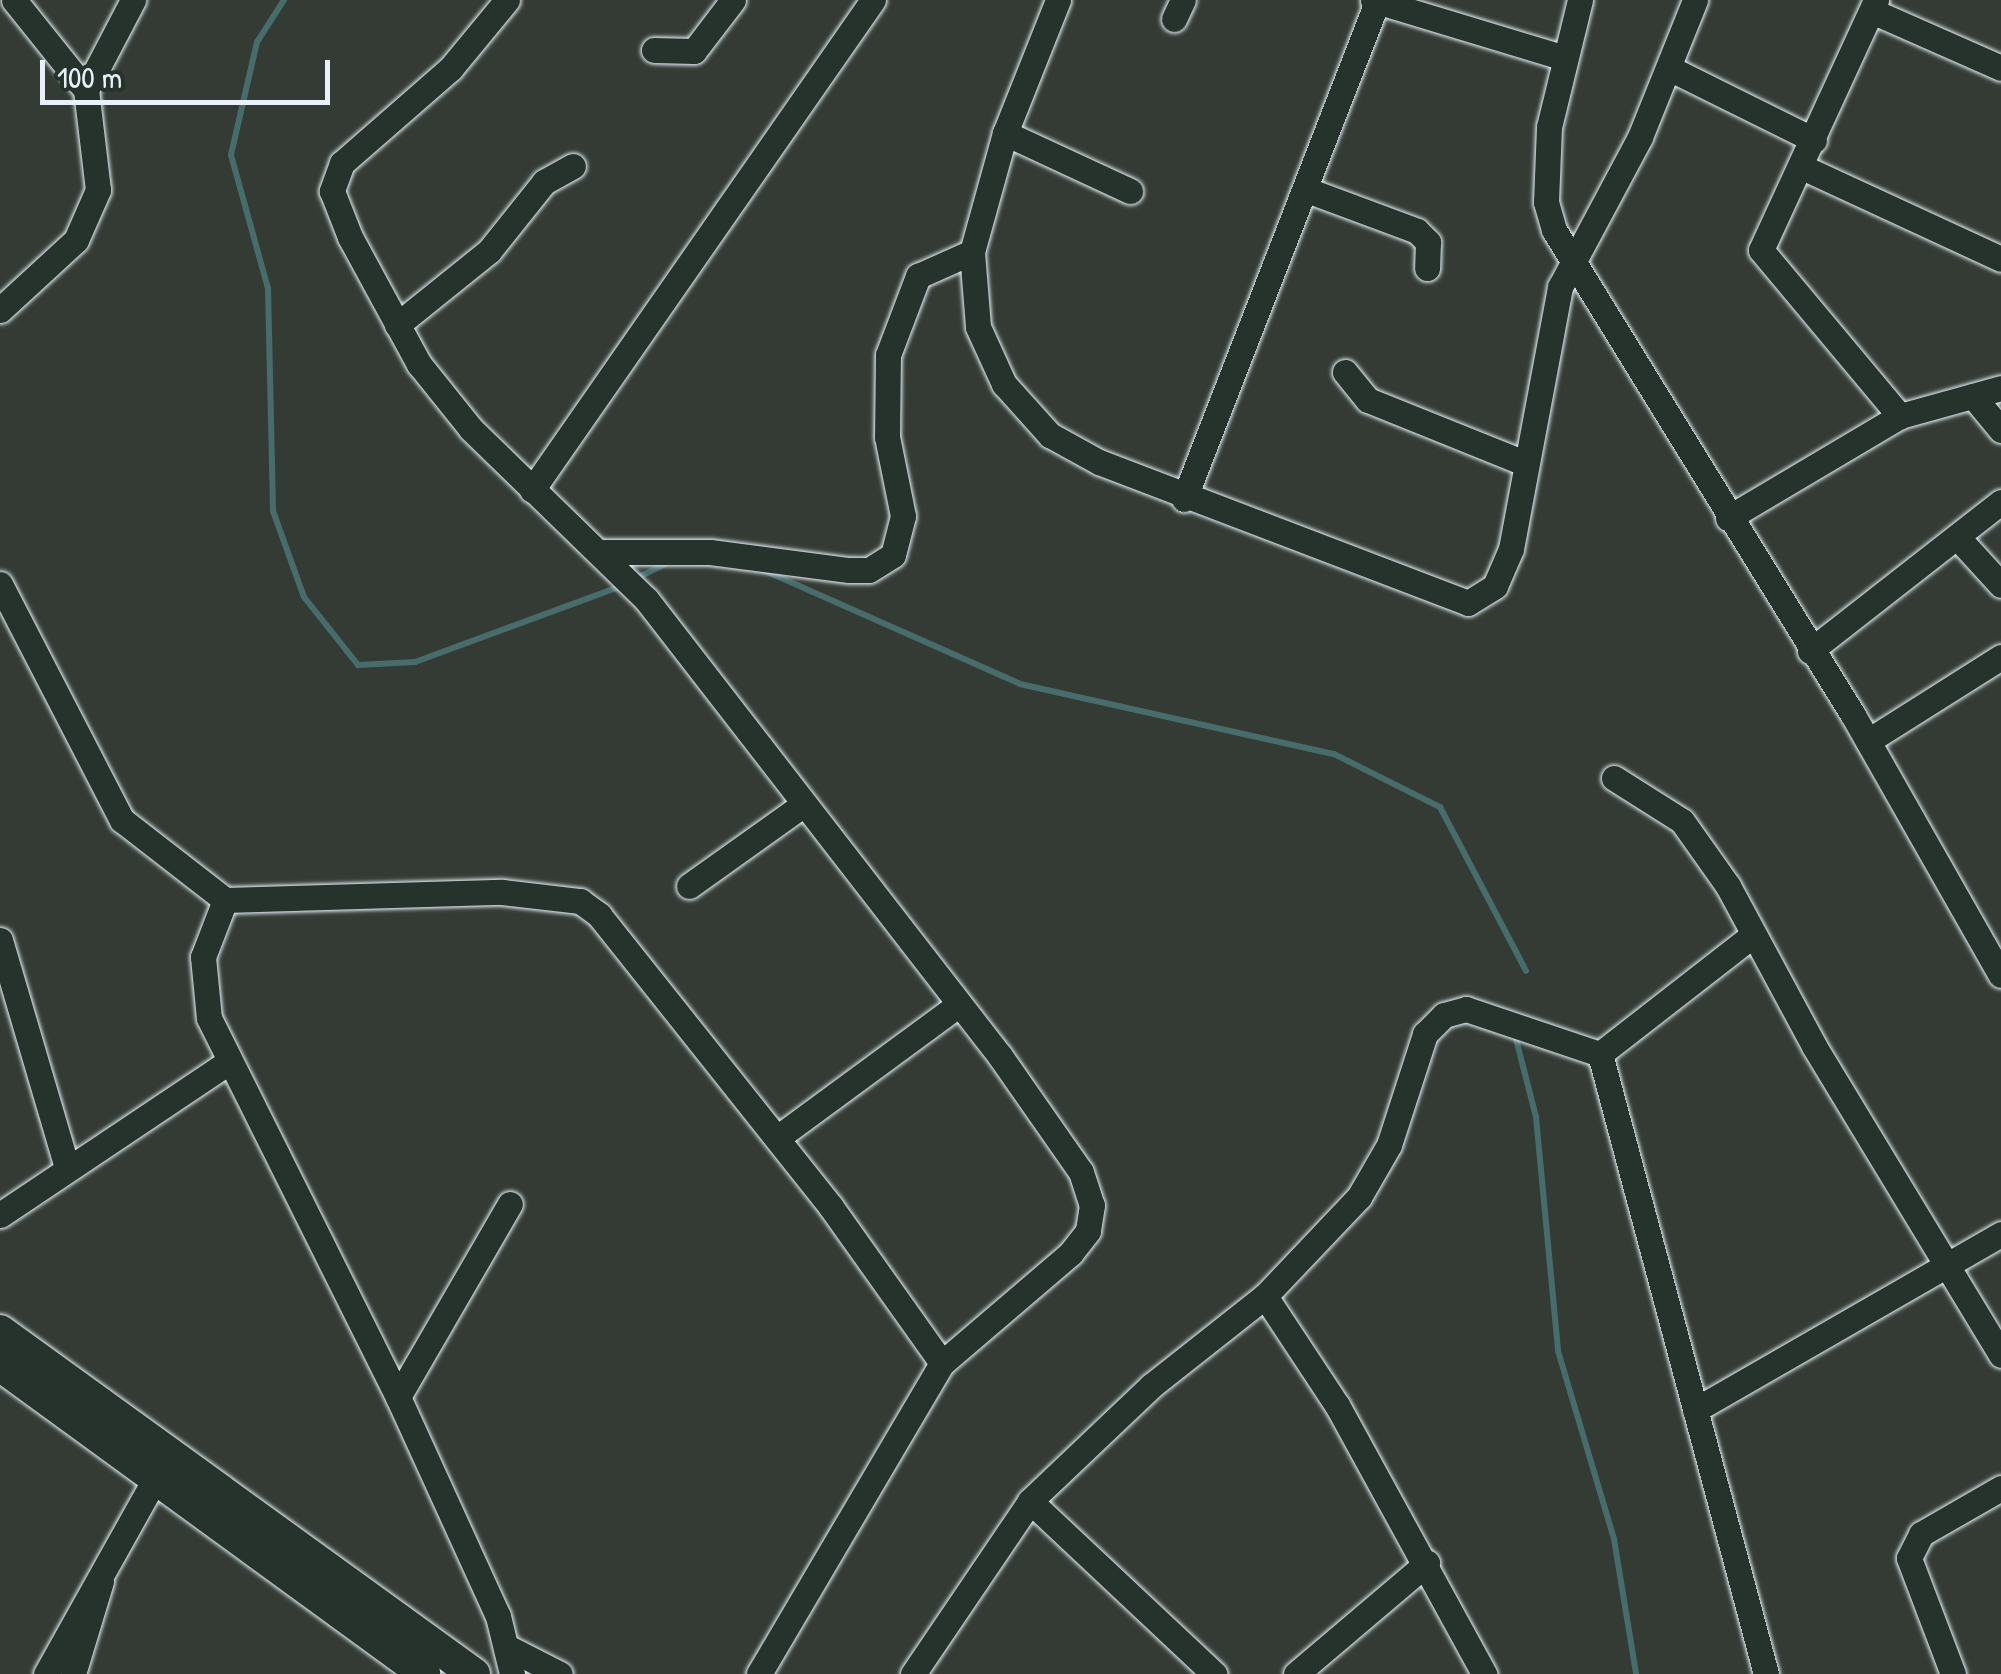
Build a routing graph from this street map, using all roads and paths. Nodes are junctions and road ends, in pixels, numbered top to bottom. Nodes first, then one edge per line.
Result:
1 (14, 0) edge
2 (133, 0) edge
3 (507, 0) edge
4 (733, 0) edge
5 (874, 0) edge
6 (1058, 0) edge
7 (1580, 0) edge
8 (1695, 0) edge
9 (1375, 1) edge
10 (1874, 6) edge
11 (654, 50) dead end
12 (1562, 56) junction
13 (1669, 68) junction
14 (2001, 68) edge
15 (86, 90) junction
16 (1005, 133) junction
17 (1814, 140) junction
18 (573, 166) dead end
19 (1802, 167) junction
20 (1306, 190) junction
21 (1130, 191) dead end
22 (972, 252) junction
23 (2001, 259) edge
24 (1571, 261) junction
25 (1427, 268) dead end
26 (0, 310) edge
27 (397, 325) junction
28 (1345, 372) dead end
29 (2001, 388) edge
30 (1973, 396) junction
31 (1900, 416) junction
32 (2001, 430) edge
33 (1525, 462) junction
34 (532, 490) junction
35 (1184, 500) junction
36 (2001, 502) edge
37 (1728, 518) junction
38 (1960, 538) junction
39 (599, 552) junction
40 (0, 584) edge
41 (2001, 584) edge
42 (1810, 651) junction
43 (1995, 670) edge
44 (1868, 741) junction
45 (1614, 778) dead end
46 (801, 806) junction
47 (690, 886) dead end
48 (225, 900) junction
49 (1752, 935) junction
50 (0, 940) edge
51 (2001, 975) edge
52 (958, 1005) junction
53 (1600, 1054) junction
54 (227, 1063) junction
55 (776, 1138) junction
56 (68, 1168) junction
57 (510, 1204) dead end
58 (0, 1215) edge
59 (2001, 1234) edge
60 (1948, 1265) junction
61 (1265, 1296) junction
62 (0, 1331) edge
63 (2001, 1355) edge
64 (942, 1363) junction
65 (0, 1365) edge
66 (398, 1397) junction
67 (1694, 1410) junction
68 (162, 1467) junction
69 (2001, 1488) edge
70 (1030, 1500) junction
71 (1427, 1563) junction
72 (101, 1576) junction
73 (510, 1661) edge
74 (46, 1674) edge
75 (73, 1674) edge
76 (424, 1674) edge
77 (474, 1674) edge
78 (560, 1674) edge
79 (759, 1674) edge
80 (913, 1674) edge
81 (1214, 1674) edge
82 (1296, 1674) edge
83 (1484, 1674) edge
84 (1766, 1674) edge
85 (1953, 1674) edge

1 - 15 street
2 - 15 street
3 - 27 street
4 - 11 street
5 - 34 street
6 - 16 street
7 - 12 street
8 - 13 street
9 - 12 street
9 - 20 street
10 - 14 street
10 - 17 street
12 - 24 street
13 - 17 street
13 - 24 street
15 - 26 street
16 - 21 street
16 - 22 street
17 - 19 street
18 - 27 street
19 - 23 street
19 - 31 street
20 - 25 street
20 - 35 street
22 - 35 street
22 - 39 street
24 - 33 street
24 - 37 street
27 - 34 street
28 - 33 street
29 - 30 street
30 - 31 street
30 - 32 street
31 - 37 street
33 - 35 street
34 - 39 street
36 - 38 street
37 - 42 street
38 - 41 street
38 - 42 street
39 - 46 street
40 - 48 street
42 - 44 street
43 - 44 street
44 - 51 street
45 - 49 street
46 - 47 street
46 - 52 street
48 - 54 street
48 - 55 street
49 - 53 street
49 - 60 street
50 - 56 street
52 - 55 street
52 - 64 street
53 - 61 street
53 - 67 street
54 - 56 street
54 - 66 street
55 - 64 street
56 - 58 street
57 - 66 street
59 - 60 street
60 - 63 street
60 - 67 street
61 - 70 street
61 - 71 street
62 - 68 main road
64 - 79 street
65 - 68 main road
66 - 73 street
67 - 84 street
68 - 72 street
68 - 76 main road
68 - 77 main road
69 - 85 street
70 - 80 street
70 - 81 street
71 - 82 street
71 - 83 street
72 - 74 street
72 - 75 street
73 - 78 street

